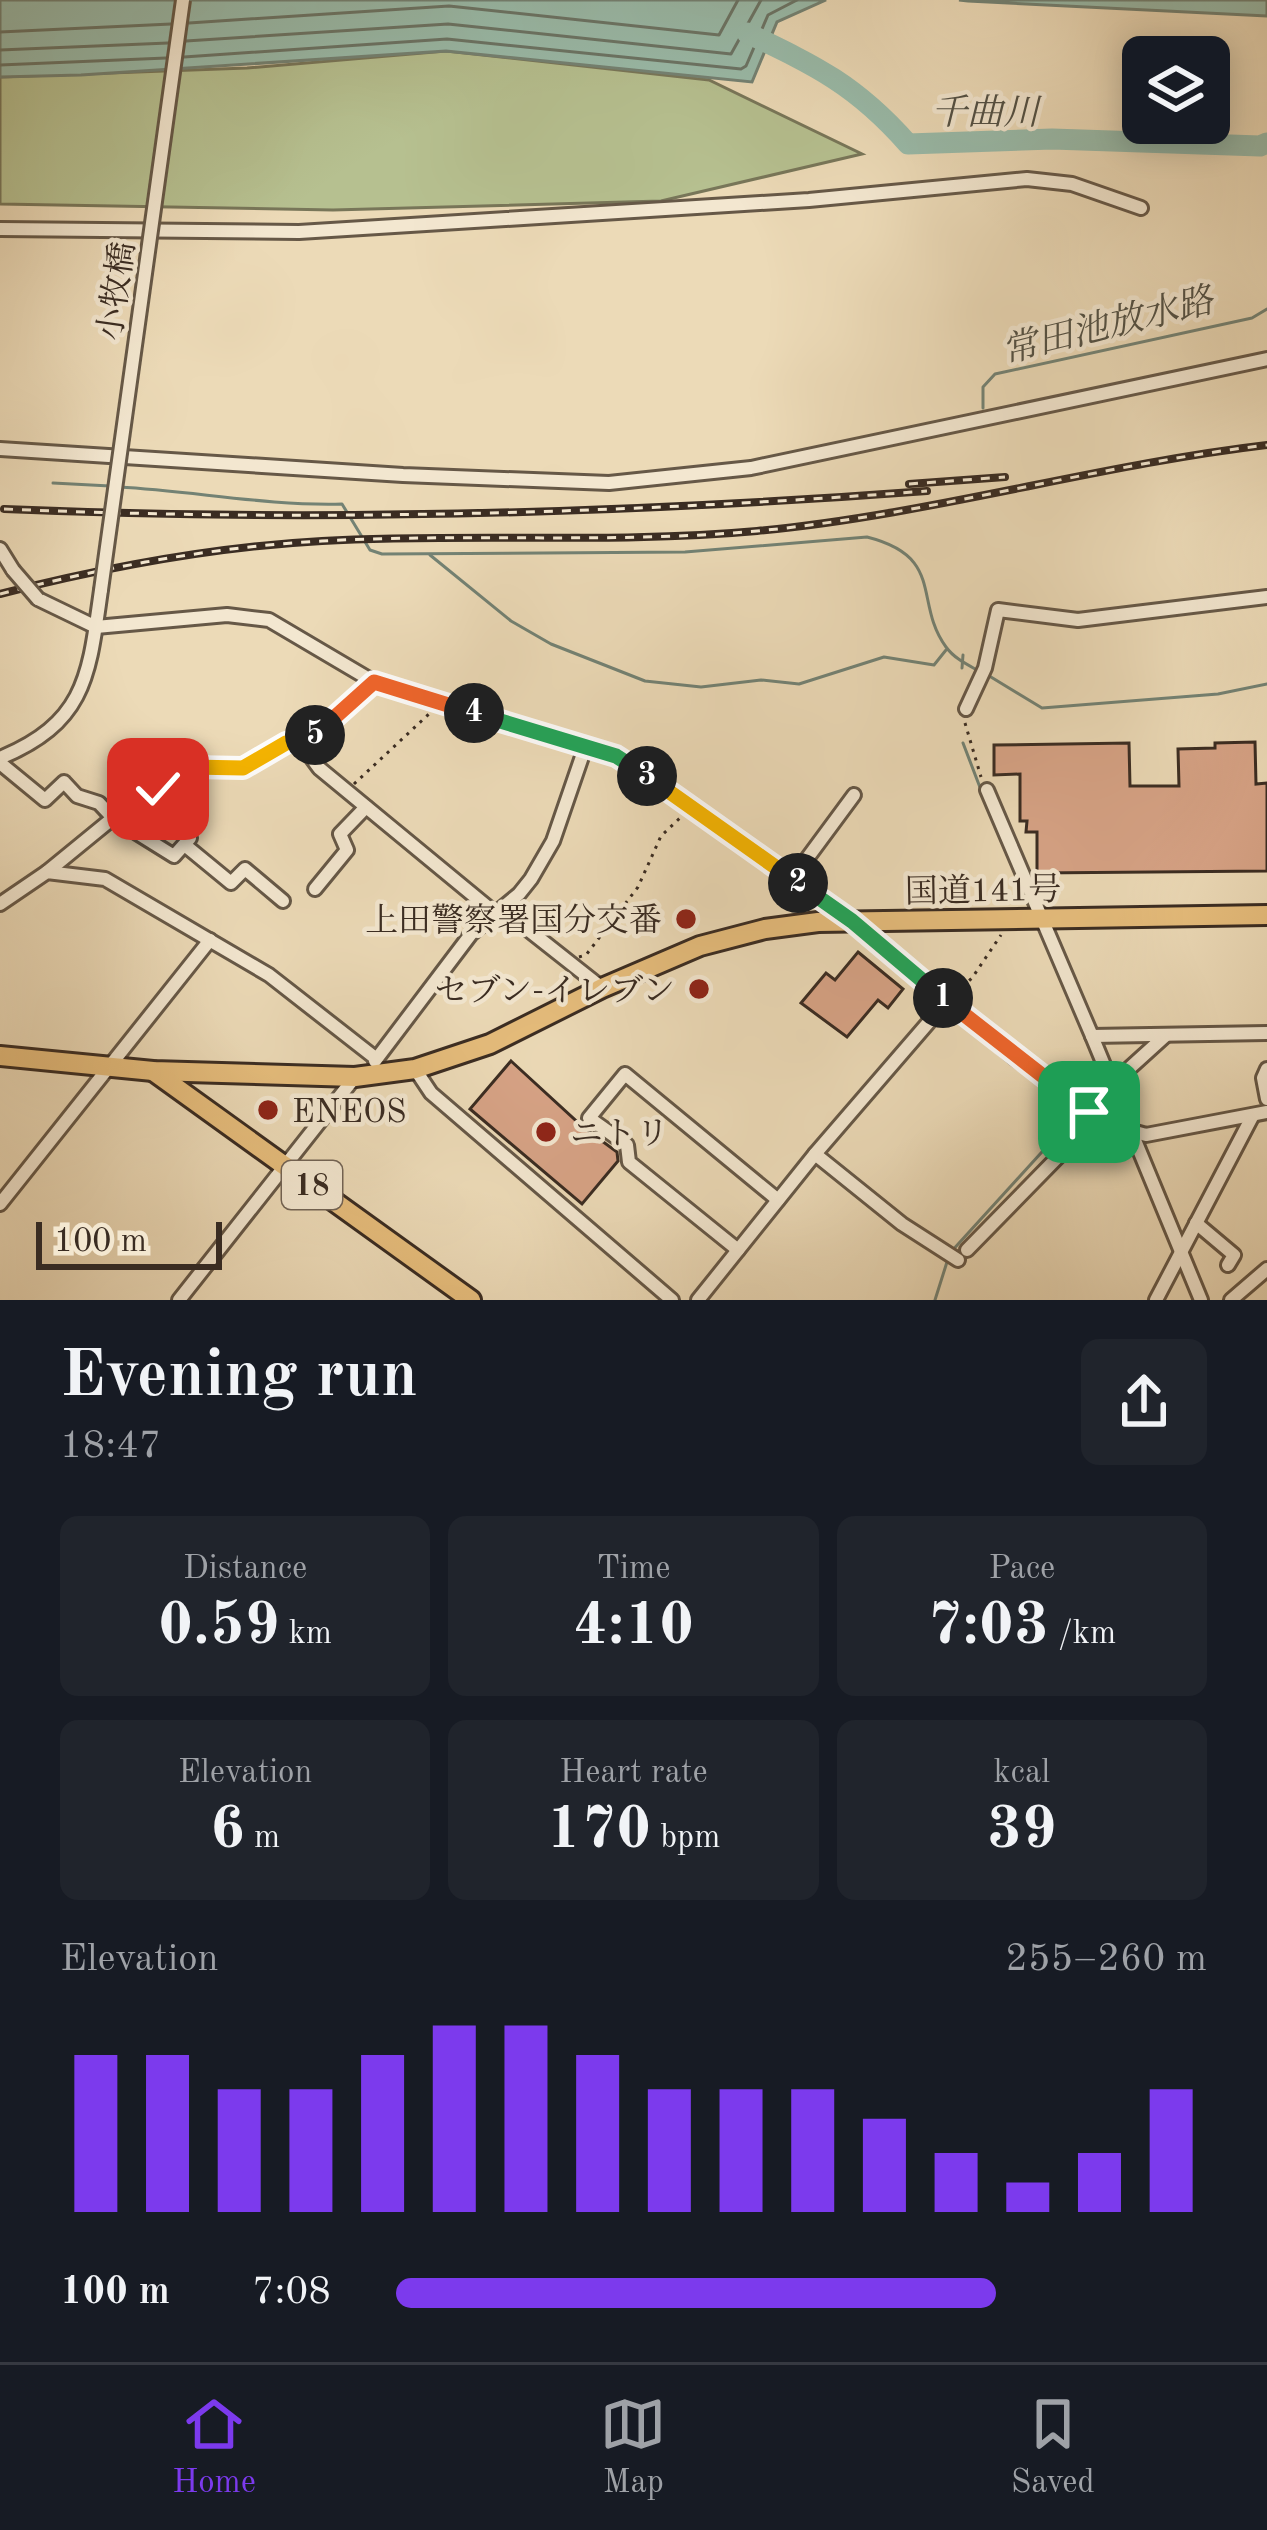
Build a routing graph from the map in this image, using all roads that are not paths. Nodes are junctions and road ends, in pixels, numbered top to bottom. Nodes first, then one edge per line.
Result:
1 (183, 0) edge
2 (1141, 208) dead end
3 (0, 229) edge
4 (1267, 359) edge
5 (0, 449) edge
6 (0, 549) edge
7 (1267, 597) edge
8 (96, 628) junction
9 (374, 682) junction
10 (965, 716) road end
11 (300, 742) junction
12 (586, 746) junction
13 (0, 760) edge
14 (985, 784) road end
15 (854, 795) dead end
16 (366, 807) junction
17 (113, 818) junction
18 (47, 872) junction
19 (792, 879) junction
20 (315, 889) dead end
21 (283, 901) dead end
22 (0, 904) edge
23 (499, 912) junction
24 (1267, 915) edge
25 (1042, 918) junction
26 (852, 921) junction
27 (210, 940) junction
28 (602, 988) junction
29 (947, 1001) junction
30 (1267, 1034) edge
31 (1166, 1035) junction
32 (1092, 1036) junction
33 (0, 1056) edge
34 (109, 1065) junction
35 (375, 1066) junction
36 (416, 1069) junction
37 (1267, 1069) edge
38 (153, 1071) junction
39 (355, 1077) junction
40 (1111, 1085) junction
41 (1264, 1109) edge
42 (1093, 1114) junction
43 (1130, 1131) junction
44 (815, 1154) junction
45 (287, 1167) junction
46 (778, 1200) junction
47 (0, 1204) edge
48 (1196, 1223) junction
49 (738, 1250) junction
50 (1180, 1253) junction
51 (1228, 1265) dead end
52 (1267, 1269) edge
53 (179, 1300) edge
54 (471, 1300) edge
55 (672, 1300) edge
56 (698, 1300) edge
57 (1156, 1300) edge
58 (1201, 1300) edge
59 (1231, 1300) edge

1 - 8 street, 小牧橋, bridge
2 - 3 street
4 - 5 street
6 - 8 street, bridge
7 - 10 street
8 - 9 street
8 - 13 street, 小牧橋
9 - 11 street
9 - 12 street
11 - 16 street
11 - 17 street
12 - 19 street
12 - 23 street
13 - 17 street
14 - 25 street
15 - 19 street
16 - 20 street
16 - 23 street
17 - 18 street
17 - 21 street
18 - 22 street
18 - 27 street
19 - 26 street
23 - 28 street
23 - 35 street
24 - 25 highway, 国道141号
25 - 26 highway, 国道141号
25 - 32 street
26 - 28 highway, 国道141号
26 - 29 street
27 - 34 street
27 - 35 street
28 - 36 highway, 国道141号
29 - 42 street
29 - 44 street
30 - 31 street
31 - 32 street
31 - 40 street
32 - 40 street
33 - 34 highway, 18
34 - 38 highway, 18
34 - 47 street
35 - 36 highway, 国道141号
35 - 39 highway, 国道141号
36 - 55 street
37 - 41 street
38 - 39 highway, 国道141号
38 - 45 highway, 18
39 - 45 street
40 - 43 street
41 - 43 street
41 - 48 street
42 - 43 street
42 - 44 street
43 - 50 street
44 - 46 street
45 - 53 street
45 - 54 highway, 18
46 - 49 street
46 - 49 street
48 - 50 street
48 - 51 street
49 - 56 street
50 - 57 street
50 - 58 street
52 - 59 street

